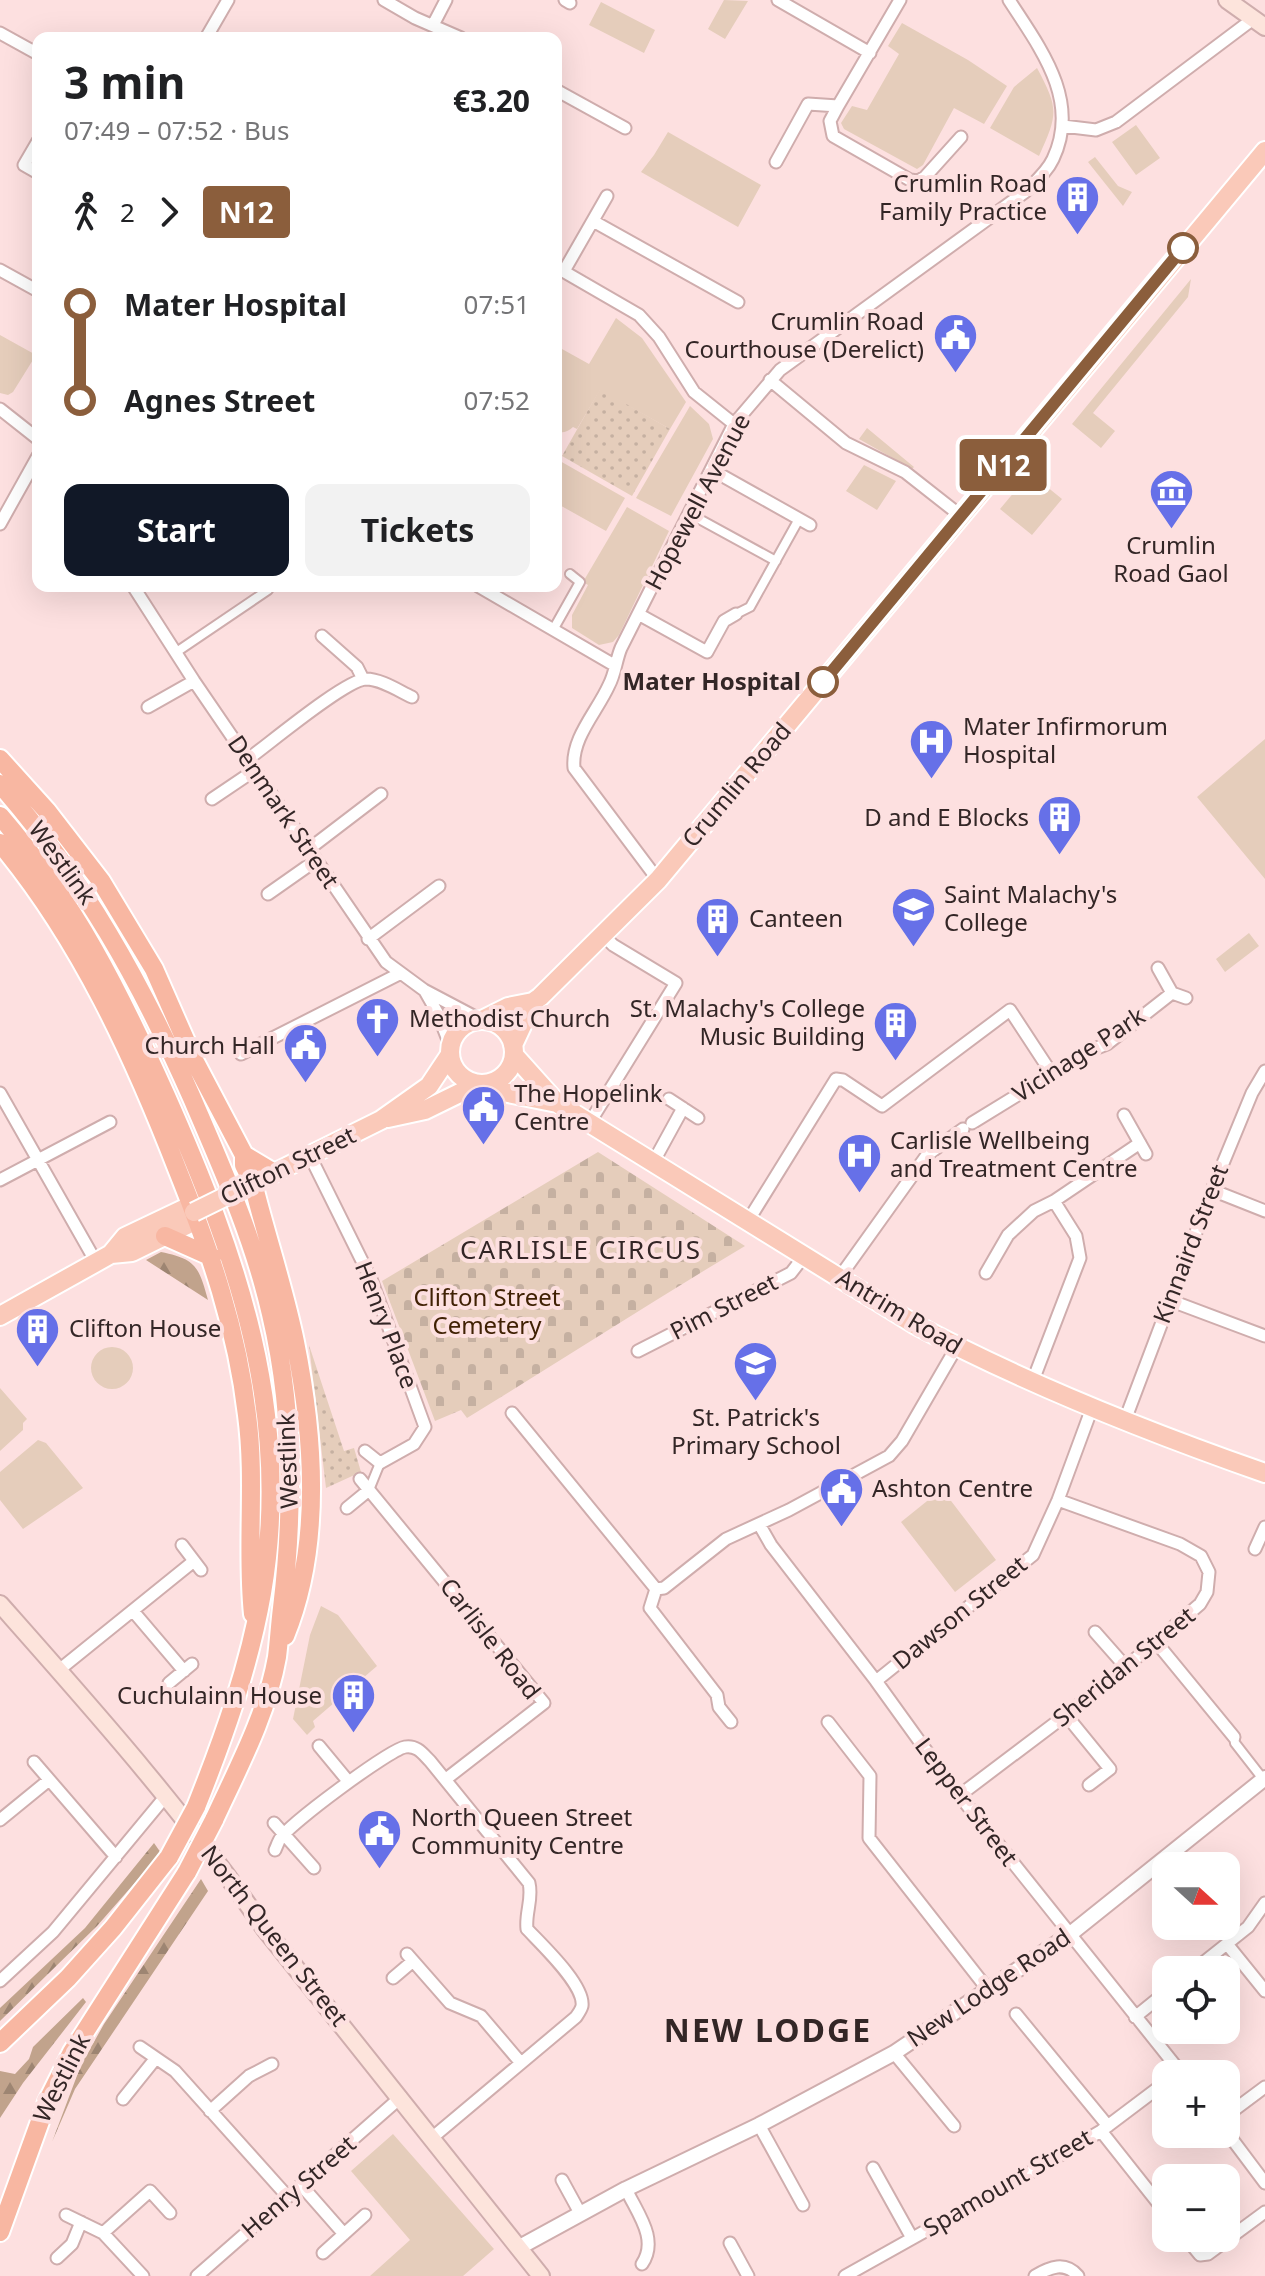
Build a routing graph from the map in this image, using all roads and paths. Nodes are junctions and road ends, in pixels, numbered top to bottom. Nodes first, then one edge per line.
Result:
1 (228, 0) edge
2 (384, 0) edge
3 (446, 0) edge
4 (778, 0) edge
5 (900, 0) edge
6 (1009, 0) edge
7 (1227, 0) edge
8 (1259, 23) edge
9 (433, 25) junction
10 (209, 32) edge
11 (448, 32) edge
12 (0, 33) edge
13 (32, 51) edge
14 (870, 53) junction
15 (562, 93) edge
16 (838, 106) junction
17 (1063, 126) junction
18 (625, 128) dead end
19 (961, 137) dead end
20 (32, 151) edge
21 (1264, 155) edge
22 (776, 162) dead end
23 (32, 170) edge
24 (607, 196) dead end
25 (593, 221) junction
26 (562, 266) edge
27 (0, 270) edge
28 (562, 270) edge
29 (32, 288) edge
30 (738, 302) dead end
31 (770, 380) junction
32 (0, 409) edge
33 (734, 424) junction
34 (32, 434) edge
35 (32, 467) edge
36 (712, 470) junction
37 (690, 514) junction
38 (961, 516) junction
39 (804, 522) joint
40 (0, 524) edge
41 (776, 561) junction
42 (570, 574) dead end
43 (137, 592) edge
44 (265, 592) edge
45 (488, 592) edge
46 (736, 614) joint
47 (640, 615) junction
48 (553, 630) junction
49 (322, 636) dead end
50 (175, 653) junction
51 (614, 665) junction
52 (363, 679) junction
53 (194, 681) junction
54 (412, 697) dead end
55 (148, 707) dead end
56 (0, 759) edge
57 (248, 759) junction
58 (255, 770) junction
59 (0, 784) edge
60 (381, 794) dead end
61 (212, 799) dead end
62 (0, 816) edge
63 (0, 843) edge
64 (309, 849) junction
65 (315, 861) junction
66 (658, 880) junction
67 (439, 886) dead end
68 (268, 894) dead end
69 (603, 935) junction
70 (368, 939) junction
71 (1158, 968) dead end
72 (399, 974) junction
73 (424, 990) junction
74 (1172, 993) junction
75 (1186, 998) dead end
76 (533, 1002) junction
77 (481, 1019) junction
78 (450, 1050) junction
79 (514, 1050) junction
80 (241, 1054) dead end
81 (1265, 1071) edge
82 (1052, 1074) junction
83 (483, 1084) junction
84 (0, 1093) edge
85 (669, 1099) dead end
86 (557, 1103) junction
87 (683, 1108) junction
88 (1124, 1115) dead end
89 (698, 1118) dead end
90 (381, 1120) junction
91 (110, 1122) dead end
92 (590, 1122) junction
93 (309, 1154) junction
94 (244, 1155) junction
95 (36, 1161) junction
96 (654, 1161) junction
97 (274, 1173) junction
98 (0, 1180) edge
99 (253, 1183) junction
100 (1212, 1190) junction
101 (1054, 1201) junction
102 (1265, 1211) edge
103 (194, 1212) junction
104 (748, 1221) junction
105 (165, 1236) junction
106 (804, 1256) junction
107 (212, 1257) junction
108 (104, 1258) junction
109 (986, 1273) dead end
110 (839, 1278) junction
111 (1169, 1300) junction
112 (0, 1316) edge
113 (1265, 1336) edge
114 (956, 1348) junction
115 (638, 1351) dead end
116 (1032, 1383) junction
117 (1092, 1408) junction
118 (512, 1413) dead end
119 (1125, 1420) junction
120 (365, 1451) dead end
121 (380, 1463) junction
122 (1265, 1473) edge
123 (360, 1479) dead end
124 (369, 1490) junction
125 (1058, 1500) junction
126 (347, 1508) dead end
127 (759, 1524) junction
128 (1265, 1527) edge
129 (182, 1545) dead end
130 (1255, 1549) dead end
131 (656, 1589) junction
132 (0, 1604) edge
133 (133, 1611) junction
134 (255, 1629) junction
135 (1095, 1632) dead end
136 (1156, 1642) junction
137 (276, 1658) junction
138 (1125, 1666) junction
139 (59, 1670) junction
140 (876, 1681) junction
141 (169, 1683) dead end
142 (1066, 1715) junction
143 (731, 1722) dead end
144 (828, 1722) dead end
145 (1234, 1737) joint
146 (319, 1746) dead end
147 (34, 1762) dead end
148 (446, 1779) junction
149 (1264, 1779) edge
150 (49, 1780) junction
151 (348, 1781) junction
152 (1089, 1785) dead end
153 (960, 1795) junction
154 (165, 1797) junction
155 (0, 1820) edge
156 (274, 1823) dead end
157 (284, 1834) junction
158 (275, 1850) dead end
159 (116, 1857) junction
160 (314, 1868) dead end
161 (1265, 1903) edge
162 (1069, 1935) junction
163 (1227, 1944) junction
164 (1212, 1956) edge
165 (393, 1978) dead end
166 (0, 1981) edge
167 (989, 1991) junction
168 (1265, 1991) edge
169 (1152, 2003) edge
170 (1016, 2014) dead end
171 (1135, 2017) junction
172 (0, 2043) edge
173 (140, 2047) dead end
174 (894, 2053) junction
175 (156, 2058) junction
176 (1170, 2060) edge
177 (521, 2063) junction
178 (272, 2064) dead end
179 (1265, 2087) edge
180 (1152, 2092) edge
181 (401, 2097) junction
182 (123, 2099) dead end
183 (1240, 2106) edge
184 (210, 2111) junction
185 (759, 2125) junction
186 (954, 2126) dead end
187 (1104, 2128) junction
188 (433, 2137) junction
189 (29, 2147) junction
190 (1239, 2148) edge
191 (873, 2168) dead end
192 (562, 2180) dead end
193 (1265, 2182) edge
194 (301, 2185) junction
195 (626, 2189) junction
196 (1152, 2194) edge
197 (0, 2196) edge
198 (288, 2197) junction
199 (803, 2205) dead end
200 (1265, 2212) edge
201 (170, 2213) dead end
202 (580, 2213) junction
203 (66, 2215) dead end
204 (365, 2215) dead end
205 (81, 2222) junction
206 (1240, 2230) edge
207 (0, 2232) edge
208 (103, 2233) junction
209 (344, 2234) junction
210 (912, 2238) junction
211 (730, 2243) dead end
212 (518, 2248) junction
213 (323, 2253) dead end
214 (57, 2258) dead end
215 (642, 2264) dead end
216 (853, 2274) edge
217 (143, 2276) edge
218 (197, 2276) edge
219 (541, 2276) edge
220 (748, 2276) edge
221 (1035, 2276) edge
222 (1078, 2276) edge

1 - 10 street
2 - 9 street
3 - 9 street
4 - 14 street
5 - 14 street
6 - 17 street, Hopewell Avenue
7 - 8 main road
8 - 17 street
9 - 11 street
12 - 13 street
14 - 16 street
15 - 18 street
16 - 19 street
16 - 22 street
17 - 31 street, Hopewell Avenue
20 - 23 street
21 - 38 main road, Crumlin Road
24 - 25 street
25 - 26 street
25 - 30 street
27 - 29 street
28 - 33 street
31 - 33 street, Hopewell Avenue
31 - 38 street
32 - 34 street
33 - 36 street, Hopewell Avenue
35 - 40 street
36 - 37 street, Hopewell Avenue
36 - 39 street
37 - 41 street
37 - 47 street, Hopewell Avenue
38 - 66 main road, Crumlin Road
39 - 41 street
41 - 46 street
42 - 48 street
43 - 50 street, Denmark Street
44 - 50 street
45 - 48 street
46 - 47 street
47 - 51 street, Hopewell Avenue
48 - 51 street
49 - 52 street
50 - 53 street, Denmark Street
51 - 66 street, Hopewell Avenue
52 - 54 street
52 - 57 street
53 - 55 street
53 - 57 street, Denmark Street
56 - 94 highway
57 - 58 street, Denmark Street
58 - 61 street
58 - 64 street, Denmark Street
59 - 137 highway, Westlink
60 - 64 street
62 - 134 highway, Westlink
63 - 103 highway
64 - 65 street, Denmark Street
65 - 68 street
65 - 70 street, Denmark Street
66 - 69 main road, Crumlin Road
67 - 70 street
69 - 76 main road, Crumlin Road
69 - 92 street
70 - 72 street, Denmark Street
71 - 74 street
72 - 73 street, Denmark Street
72 - 80 street
73 - 77 street, Denmark Street
73 - 78 street, Denmark Street
74 - 75 street, Vicinage Park
74 - 82 street, Vicinage Park
76 - 77 main road, Crumlin Road
76 - 79 main road, Crumlin Road
77 - 78 main road
77 - 79 main road
78 - 83 main road
78 - 90 main road, Clifton Street
79 - 83 main road
79 - 86 main road, Antrim Road
81 - 100 street, Kinnaird Street
82 - 104 street
82 - 110 street, Vicinage Park
83 - 86 main road, Antrim Road
83 - 90 main road, Clifton Street
84 - 95 street
85 - 87 street
86 - 92 main road, Antrim Road
87 - 89 street
87 - 96 street
88 - 101 street
90 - 93 main road, Clifton Street
91 - 95 street
92 - 96 main road, Antrim Road
93 - 97 main road, Clifton Street
93 - 121 street, Henry Place
94 - 97 highway
94 - 99 highway
95 - 98 street
95 - 108 street
96 - 104 main road, Antrim Road
97 - 99 main road, Clifton Street
99 - 103 main road, Clifton Street, bridge
99 - 137 highway
100 - 102 street
100 - 111 street, Kinnaird Street
101 - 109 street
101 - 116 street
103 - 105 main road, Clifton Street
103 - 107 highway
103 - 108 main road, Clifton Street
104 - 106 main road, Antrim Road
105 - 107 highway
105 - 108 main road, Clifton Street
106 - 110 main road, Antrim Road
106 - 115 street, Pim Street
107 - 134 highway
108 - 112 main road, Clifton Street
110 - 114 main road, Antrim Road
111 - 113 street
111 - 119 street, Kinnaird Street
114 - 116 main road, Antrim Road
114 - 127 street
116 - 117 main road, Antrim Road
117 - 119 main road, Antrim Road
117 - 125 street, Dawson Street
118 - 131 street
119 - 122 main road, Antrim Road
120 - 121 street
121 - 124 street
123 - 124 street, Carlisle Road
124 - 126 street
124 - 148 street, Carlisle Road
125 - 136 street, Sheridan Street
125 - 140 street, Dawson Street
127 - 131 street
127 - 140 street, Lepper Street
128 - 130 street
129 - 133 street
131 - 143 street
132 - 139 main road, North Queen Street
133 - 139 street
133 - 141 street
134 - 172 highway, Westlink, bridge
135 - 138 street
136 - 138 street, Sheridan Street
136 - 145 street
137 - 189 highway, Westlink, bridge
138 - 142 street, Sheridan Street
139 - 154 main road, North Queen Street
140 - 153 street, Lepper Street
142 - 152 street
142 - 153 street, Sheridan Street
144 - 167 street
145 - 149 street
146 - 151 street
147 - 150 street
148 - 151 street
148 - 177 street
149 - 162 street, New Lodge Road
150 - 155 street
150 - 159 street
151 - 157 street
153 - 162 street, Lepper Street
154 - 159 street
154 - 181 main road, North Queen Street
156 - 157 street
157 - 158 street
157 - 160 street
159 - 166 street
161 - 163 street
162 - 167 street, New Lodge Road
162 - 171 street, Lepper Street
163 - 164 street
163 - 168 street
165 - 177 street
167 - 174 street, New Lodge Road
169 - 171 street
170 - 187 street
171 - 176 street, Lepper Street
173 - 175 street
174 - 185 street, New Lodge Road
174 - 186 street
175 - 182 street
175 - 184 street
177 - 188 street
178 - 184 street
179 - 183 street
180 - 187 street, Spamount Street
181 - 188 main road, North Queen Street
181 - 194 street, Henry Street
184 - 198 street
185 - 195 street, New Lodge Road
185 - 199 street
187 - 196 street
187 - 210 street, Spamount Street
188 - 212 main road, North Queen Street
189 - 197 highway, Westlink
189 - 207 highway, Westlink
190 - 193 street
191 - 210 street
192 - 202 street
194 - 198 street, Henry Street
194 - 209 street
195 - 202 street, New Lodge Road
195 - 215 street
198 - 218 street, Henry Street
200 - 206 street
201 - 208 street
202 - 212 street, New Lodge Road
203 - 205 street
204 - 209 street
205 - 208 street
205 - 214 street
208 - 217 street
209 - 213 street
210 - 216 street, Spamount Street
211 - 220 street
212 - 219 main road, North Queen Street
221 - 222 street

